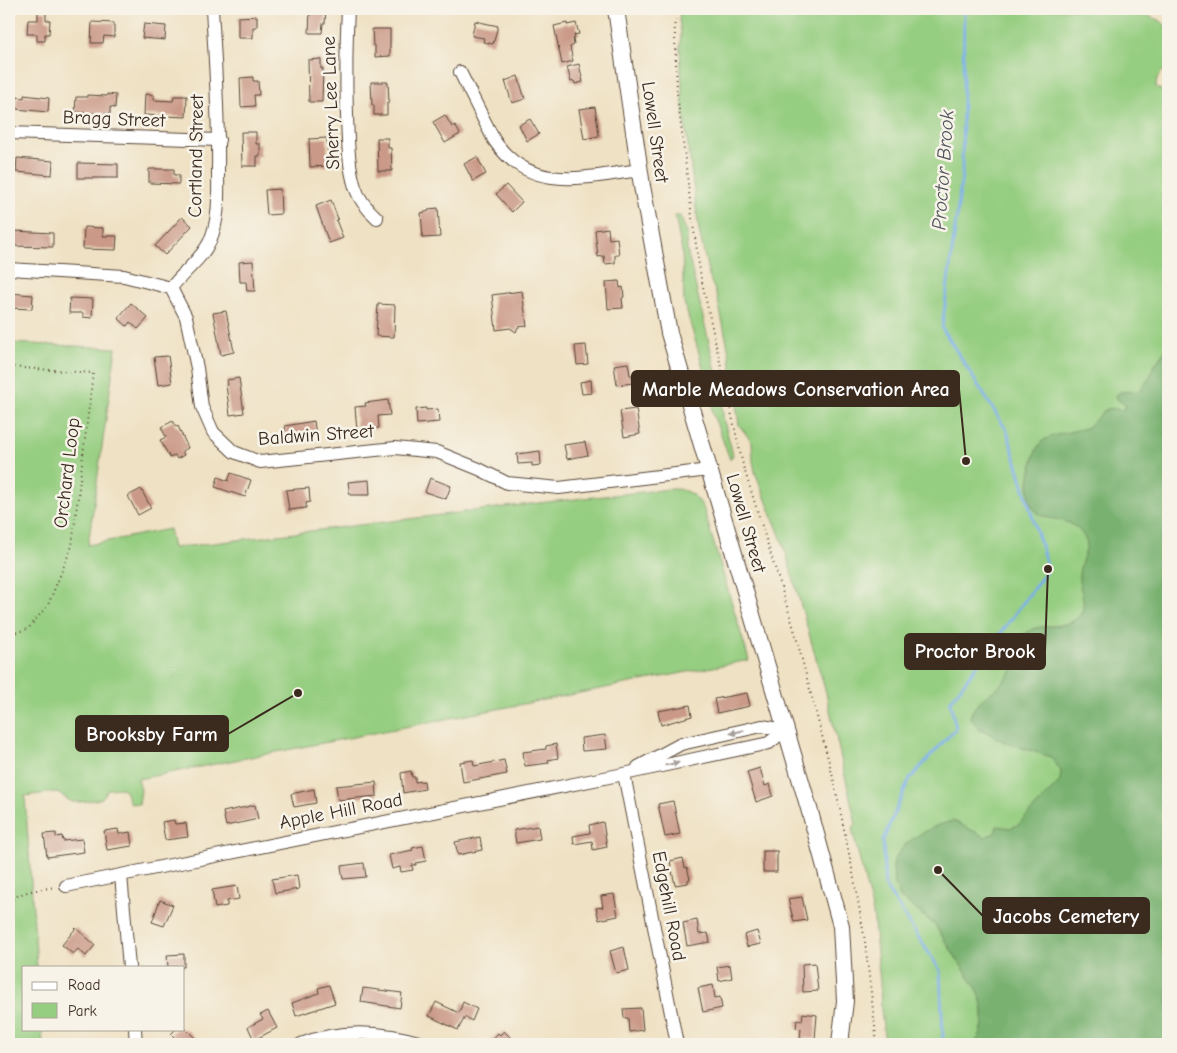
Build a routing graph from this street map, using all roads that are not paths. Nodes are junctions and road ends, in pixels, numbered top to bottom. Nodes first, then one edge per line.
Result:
1 (212, 9) edge
2 (348, 9) edge
3 (616, 9) edge
4 (460, 72) dead end
5 (9, 133) edge
6 (218, 140) junction
7 (640, 170) junction
8 (377, 218) dead end
9 (9, 269) edge
10 (171, 288) junction
11 (709, 470) junction
12 (785, 730) junction
13 (624, 774) junction
14 (121, 875) junction
15 (66, 886) road end
16 (129, 966) edge
17 (135, 1030) edge
18 (136, 1044) edge
19 (300, 1044) edge
20 (426, 1044) edge
21 (677, 1044) edge
22 (840, 1044) edge

1 - 6 street, Cortland Street
2 - 8 street, Sherry Lee Lane
3 - 7 main road, Lowell Street
4 - 7 street
5 - 6 street, Bragg Street
6 - 10 street, Cortland Street
7 - 11 main road, Lowell Street
9 - 10 street
10 - 11 street, Baldwin Street
11 - 12 main road, Lowell Street
13 -> 12 street, Apple Hill Road
12 -> 13 street, Apple Hill Road
12 - 22 main road, Lowell Street
13 - 14 street, Apple Hill Road
13 - 21 street, Edgehill Road
14 - 15 street, Apple Hill Road
14 - 16 street
17 - 18 street
19 - 20 street

